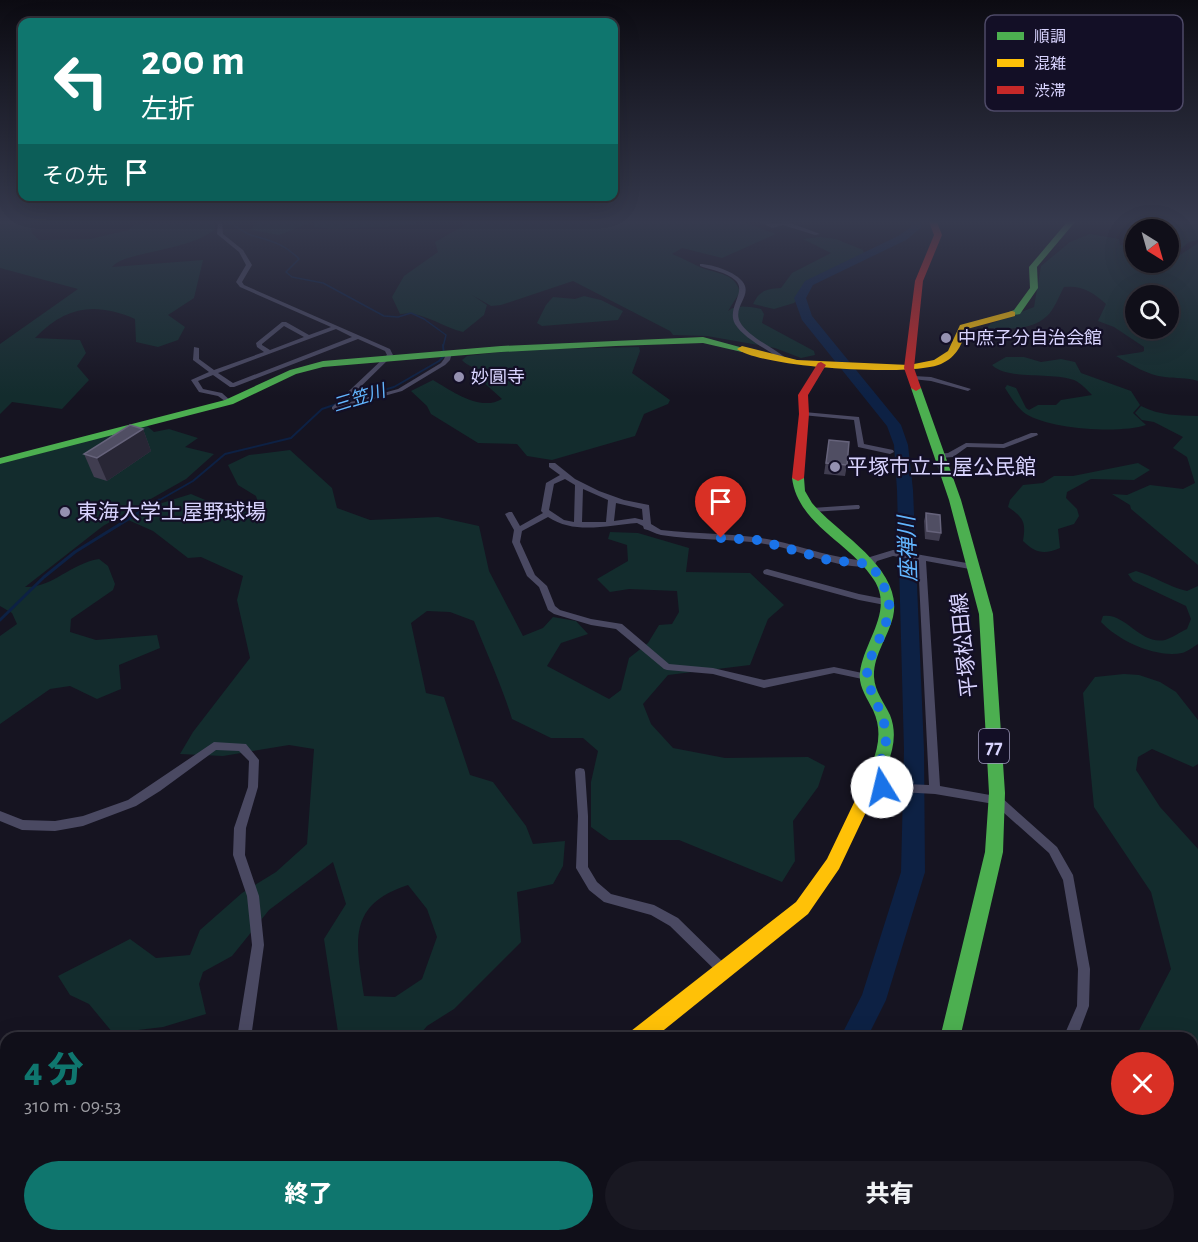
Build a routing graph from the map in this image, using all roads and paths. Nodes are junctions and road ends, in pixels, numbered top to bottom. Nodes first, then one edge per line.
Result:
1 (242, 280) edge
2 (740, 280) edge
3 (920, 280) edge
4 (1034, 280) edge
5 (334, 328) junction
6 (308, 337) junction
7 (357, 337) junction
8 (196, 348) dead end
9 (269, 352) junction
10 (444, 353) junction
11 (386, 358) junction
12 (786, 361) junction
13 (820, 365) junction
14 (215, 373) junction
15 (911, 373) junction
16 (968, 389) dead end
17 (229, 402) junction
18 (804, 414) junction
19 (1034, 435) dead end
20 (890, 452) dead end
21 (940, 456) junction
22 (0, 461) edge
23 (552, 465) dead end
24 (565, 476) junction
25 (579, 483) junction
26 (612, 499) junction
27 (856, 507) dead end
28 (812, 510) junction
29 (509, 514) dead end
30 (548, 514) junction
31 (610, 523) junction
32 (578, 524) junction
33 (647, 527) junction
34 (518, 530) junction
35 (920, 557) junction
36 (871, 564) junction
37 (975, 567) junction
38 (767, 572) dead end
39 (890, 603) junction
40 (867, 677) junction
41 (580, 772) dead end
42 (871, 783) junction
43 (933, 790) junction
44 (997, 800) junction
45 (0, 816) edge
46 (723, 971) junction
47 (245, 1032) edge
48 (646, 1032) edge
49 (951, 1032) edge
50 (1072, 1032) edge

1 - 5 street
2 - 12 street
3 - 15 street, 平塚松田線 / 77
4 - 15 street
5 - 6 street
5 - 7 street
6 - 9 street
6 - 9 street
7 - 11 street
7 - 14 street
8 - 14 street
9 - 14 street
10 - 11 street
10 - 11 street
10 - 12 street
11 - 17 street
12 - 13 street
13 - 15 street
13 - 18 street
14 - 17 street
15 - 16 street
15 - 21 street, 平塚松田線 / 77
17 - 22 street
18 - 20 street
18 - 28 street
19 - 21 street
21 - 37 street, 平塚松田線 / 77
23 - 24 street
24 - 25 street
24 - 30 street
25 - 26 street
25 - 32 street
26 - 31 street
26 - 33 street
27 - 28 street
28 - 36 street
29 - 34 street
30 - 32 street
30 - 34 street
31 - 32 street
31 - 33 street
33 - 36 street
34 - 40 street
35 - 36 street
35 - 37 street
35 - 43 street
36 - 39 street
37 - 44 street, 平塚松田線 / 77
38 - 39 street
39 - 40 street
40 - 42 street
41 - 46 street
42 - 43 street
42 - 46 street
43 - 44 street
44 - 49 street, 平塚松田線 / 77
44 - 50 street
45 - 47 street
46 - 48 street

